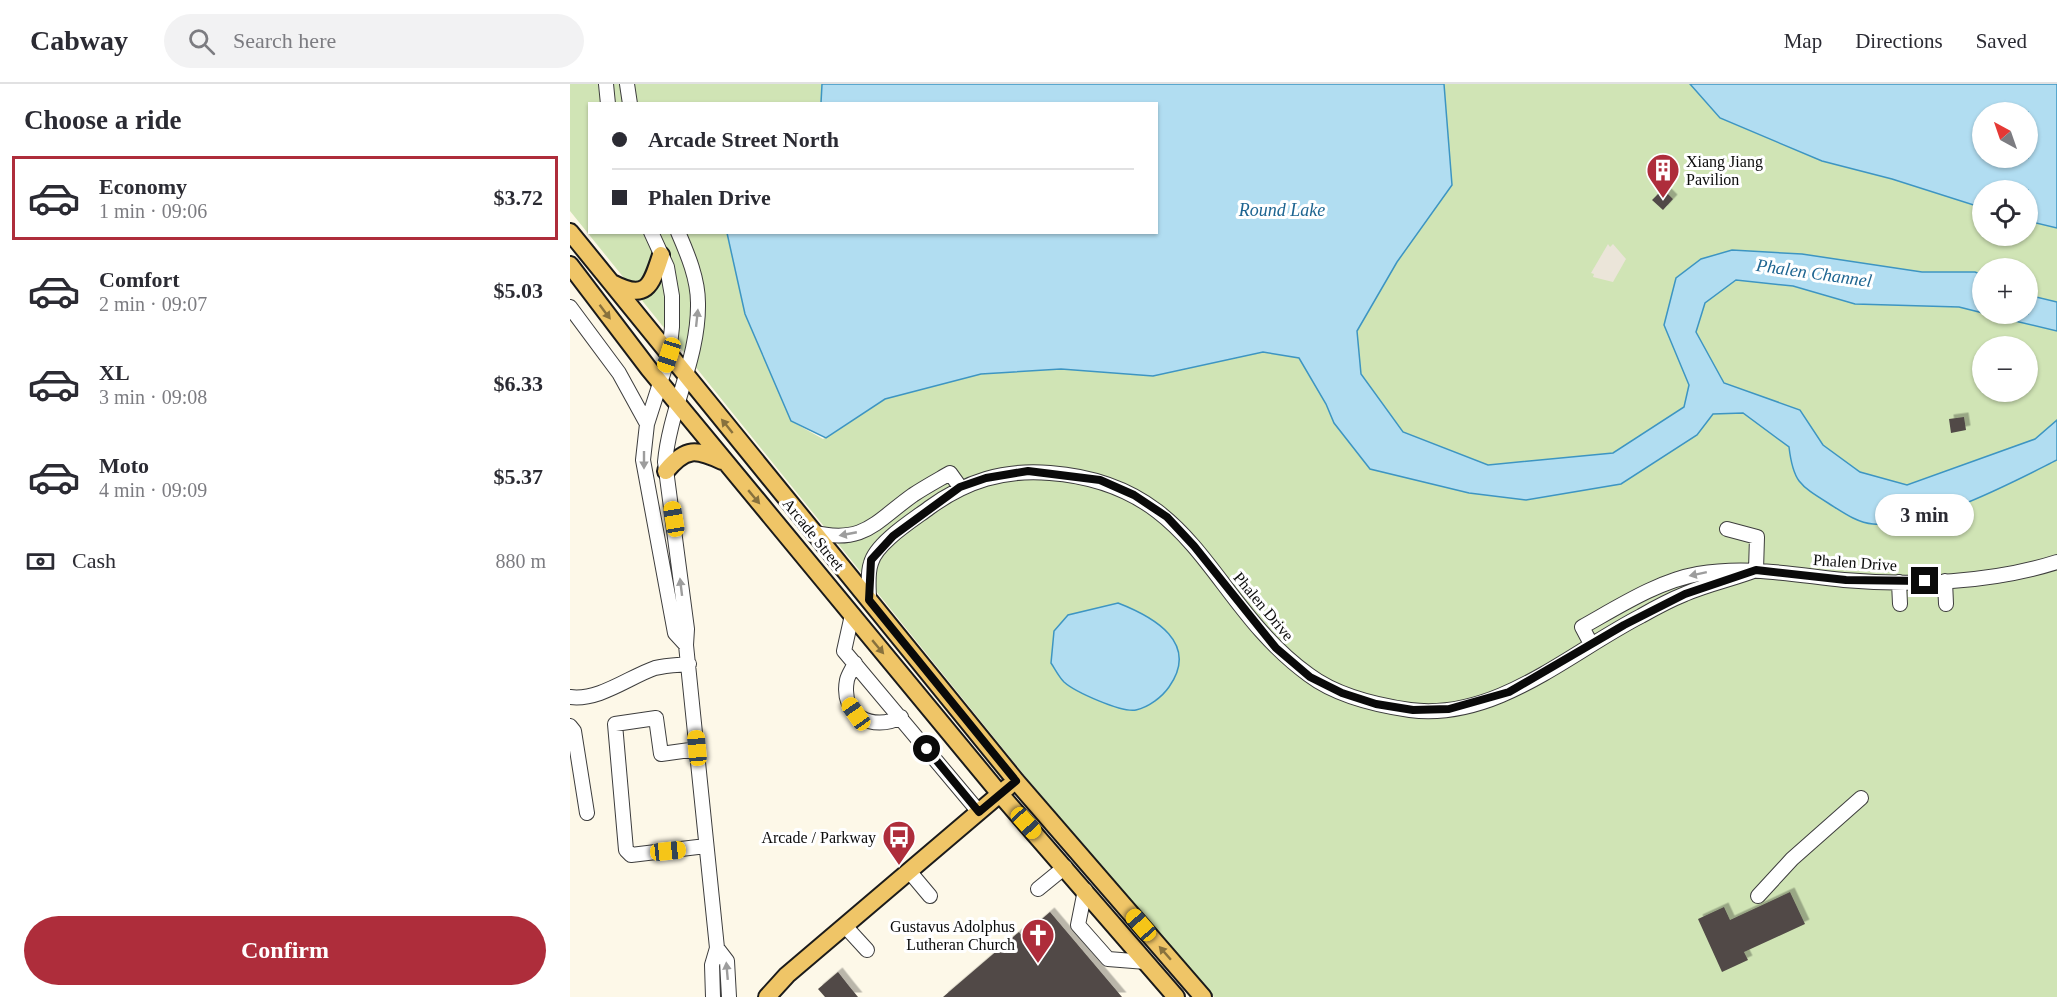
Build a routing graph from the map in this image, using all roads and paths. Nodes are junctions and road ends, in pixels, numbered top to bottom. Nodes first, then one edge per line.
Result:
1 (606, 84) edge
2 (627, 84) edge
3 (608, 102) edge
4 (630, 102) edge
5 (570, 232) edge
6 (652, 234) edge
7 (679, 234) edge
8 (661, 255) junction
9 (570, 266) edge
10 (611, 283) junction
11 (570, 307) edge
12 (669, 355) junction
13 (685, 375) junction
14 (660, 382) junction
15 (677, 403) junction
16 (647, 424) junction
17 (726, 463) junction
18 (666, 471) junction
19 (960, 487) junction
20 (901, 506) junction
21 (913, 520) junction
22 (881, 521) junction
23 (1728, 529) dead end
24 (812, 531) junction
25 (893, 536) junction
26 (2057, 562) edge
27 (1756, 570) junction
28 (1945, 581) junction
29 (1899, 582) junction
30 (869, 600) junction
31 (1900, 604) dead end
32 (1946, 604) dead end
33 (852, 615) junction
34 (686, 645) junction
35 (855, 663) junction
36 (689, 664) junction
37 (570, 696) edge
38 (901, 717) junction
39 (570, 726) edge
40 (697, 748) junction
41 (1016, 781) junction
42 (1000, 794) junction
43 (1861, 798) dead end
44 (979, 812) junction
45 (587, 813) dead end
46 (706, 846) junction
47 (1065, 867) junction
48 (909, 871) junction
49 (1038, 889) dead end
50 (1085, 890) junction
51 (930, 896) dead end
52 (1758, 896) dead end
53 (845, 926) junction
54 (717, 948) junction
55 (867, 950) dead end
56 (1146, 962) junction
57 (787, 975) junction
58 (713, 997) edge
59 (729, 997) edge
60 (753, 997) edge
61 (767, 997) edge
62 (1176, 997) edge
63 (1203, 997) edge

1 - 3 street
2 - 4 street
5 - 10 main road, Arcade Street
6 - 8 street
13 -> 7 street
8 - 10 main road
8 - 12 street
9 -> 14 main road, Arcade Street
10 - 12 main road, Arcade Street
11 - 16 street
12 - 13 main road, Arcade Street
12 - 14 street
13 - 15 street
24 -> 13 main road, Arcade Street
14 - 15 main road, Arcade Street
14 - 16 street
15 - 17 main road, Arcade Street
15 - 18 street
16 -> 34 street
17 - 18 main road
17 -> 33 main road, Arcade Street
34 -> 18 street
19 - 20 street
19 - 21 street, Phalen Drive
19 - 27 street, Phalen Drive
20 - 21 street
20 - 22 street
21 - 25 street, Phalen Drive
22 -> 24 street
22 - 25 street
23 - 27 street
24 - 30 main road, Arcade Street
25 - 30 street, Phalen Drive
26 - 28 street, Phalen Drive
27 - 29 street, Phalen Drive
28 - 29 street, Phalen Drive
28 - 32 street
29 - 31 street
30 - 41 main road, Arcade Street
33 - 35 street
33 -> 42 main road, Arcade Street
34 - 36 street
35 - 38 street
35 - 38 street
36 - 37 street
36 - 40 street
38 - 44 street
39 - 45 street
40 - 46 street
40 - 46 street
41 - 42 main road
63 -> 41 main road, Arcade Street
42 - 44 main road
42 - 47 main road, Arcade Street
43 - 52 street
44 - 48 main road
46 - 54 street
47 - 49 street
47 - 50 main road, Arcade Street
48 - 51 street
48 - 53 main road
50 - 56 main road, Arcade Street
50 - 56 street
53 - 55 street
53 - 57 main road
54 - 58 street
59 -> 54 street
56 - 62 main road, Arcade Street
57 - 60 main road
57 - 61 main road

